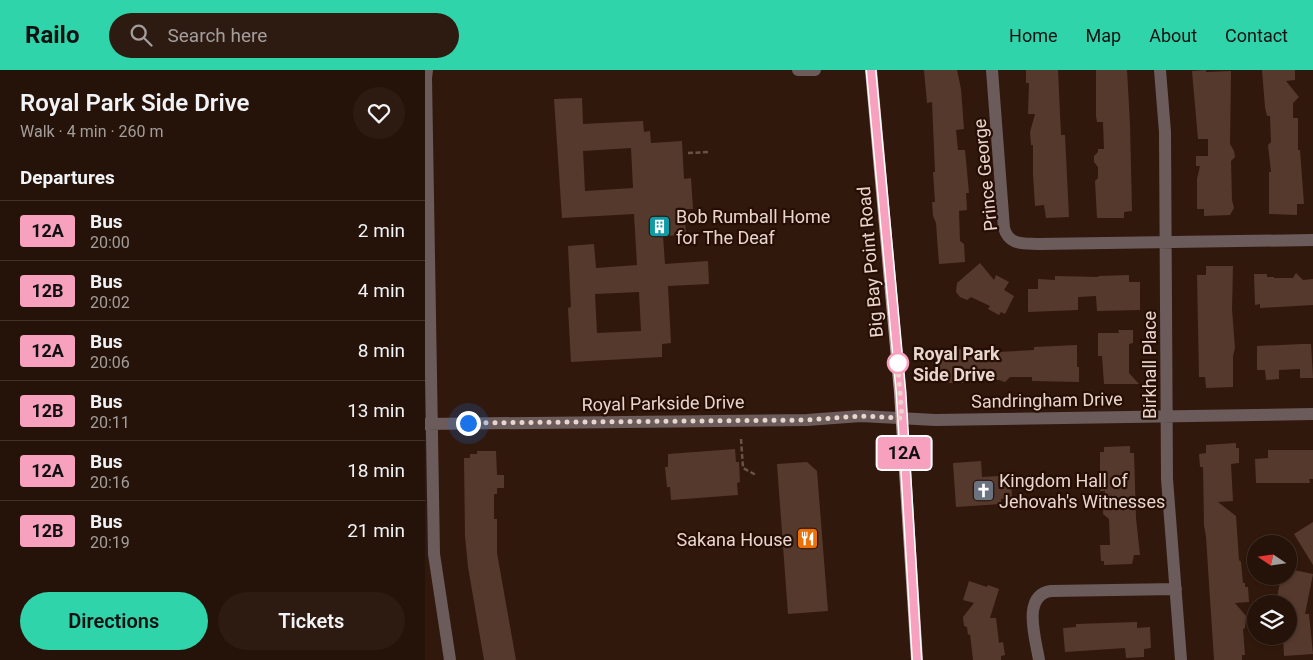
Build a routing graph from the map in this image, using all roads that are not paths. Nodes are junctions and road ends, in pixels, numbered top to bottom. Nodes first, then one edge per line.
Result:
1 (427, 70) edge
2 (798, 70) edge
3 (815, 70) edge
4 (871, 70) edge
5 (992, 70) edge
6 (1160, 70) edge
7 (1313, 240) edge
8 (1166, 242) junction
9 (1313, 414) edge
10 (1167, 415) junction
11 (902, 418) junction
12 (429, 424) edge
13 (1176, 589) junction
14 (450, 660) edge
15 (917, 660) edge
16 (1039, 660) edge
17 (1181, 660) edge

1 - 12 street
2 - 3 street
4 - 11 main road, Big Bay Point Road
5 - 8 street, Prince George
6 - 8 street, Birkhall Place
7 - 8 street, Prince George
8 - 10 street, Birkhall Place
9 - 10 street, Sandringham Drive
10 - 11 street, Sandringham Drive
10 - 13 street, Birkhall Place
11 - 12 street, Royal Parkside Drive
11 - 15 main road, Big Bay Point Road
12 - 14 street
13 - 16 street
13 - 17 street, Birkhall Place

